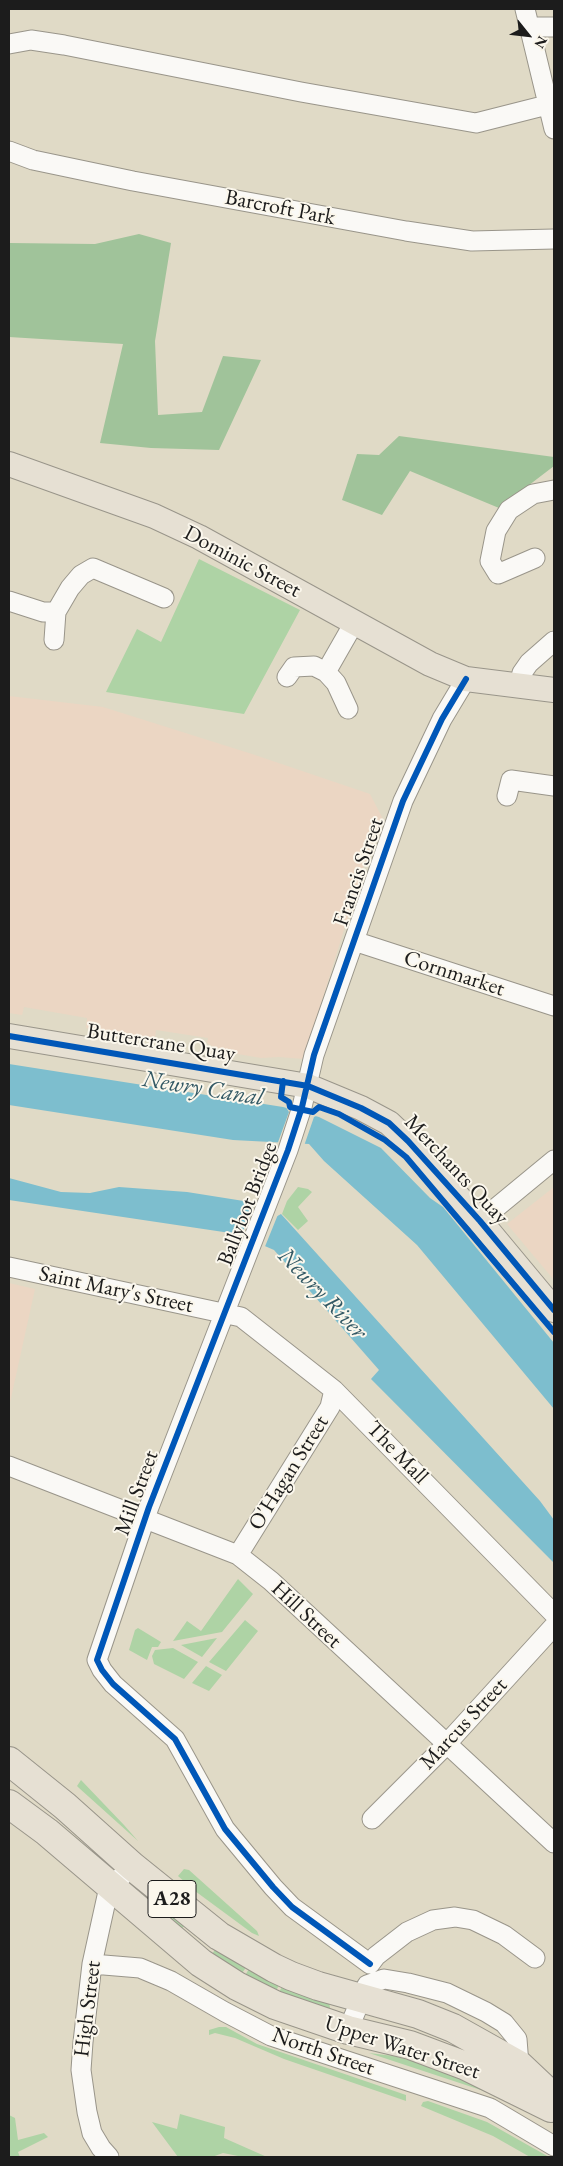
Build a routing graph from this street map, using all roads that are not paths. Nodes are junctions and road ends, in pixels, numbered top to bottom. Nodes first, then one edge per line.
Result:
1 (525, 9) edge
2 (529, 27) junction
3 (554, 27) edge
4 (9, 44) edge
5 (547, 105) junction
6 (554, 129) edge
7 (9, 151) edge
8 (554, 239) edge
9 (9, 464) edge
10 (554, 490) edge
11 (535, 558) dead end
12 (164, 598) dead end
13 (9, 601) edge
14 (56, 612) junction
15 (354, 623) junction
16 (54, 640) dead end
17 (554, 641) edge
18 (326, 672) junction
19 (287, 677) dead end
20 (466, 679) junction
21 (519, 684) junction
22 (554, 690) edge
23 (348, 709) dead end
24 (554, 786) edge
25 (507, 796) dead end
26 (354, 941) junction
27 (554, 1006) edge
28 (9, 1036) edge
29 (305, 1096) junction
30 (554, 1160) edge
31 (480, 1221) junction
32 (9, 1267) edge
33 (554, 1310) edge
34 (224, 1312) junction
35 (334, 1390) junction
36 (9, 1466) edge
37 (145, 1518) junction
38 (238, 1555) junction
39 (554, 1614) edge
40 (554, 1626) edge
41 (447, 1744) junction
42 (9, 1761) edge
43 (9, 1804) edge
44 (372, 1819) dead end
45 (554, 1843) edge
46 (132, 1866) junction
47 (111, 1887) junction
48 (535, 1958) dead end
49 (92, 1964) junction
50 (370, 1964) junction
51 (363, 1992) junction
52 (348, 2030) junction
53 (549, 2095) edge
54 (554, 2146) edge
55 (109, 2157) edge

1 - 2 street
2 - 3 street
2 - 5 street
4 - 5 street
5 - 6 street
7 - 8 street, Barcroft Park
9 - 15 main road, Dominic Street
10 - 11 street
12 - 14 street
13 - 14 street
14 - 16 street
15 - 18 street
15 - 20 main road, Dominic Street
17 - 21 street
18 - 19 street
18 - 23 street
20 - 21 main road, Dominic Street
20 - 26 street, Francis Street
21 - 22 main road, Dominic Street
24 - 25 street
26 - 27 street, Cornmarket
26 - 29 street, Francis Street
28 - 29 main road, Buttercrane Quay
29 - 31 main road, Merchants Quay
29 - 34 street, Ballybot Bridge
30 - 31 street
31 - 33 main road, Merchants Quay
32 - 34 street, Saint Mary's Street
34 - 35 street, The Mall
34 - 37 street, Mill Street
35 - 38 street, O'Hagan Street
35 - 39 street, The Mall
36 - 37 street, Hill Street
37 - 38 street, Hill Street
37 - 50 street, Mill Street
38 - 41 street, Hill Street
40 - 41 street, Marcus Street
41 - 44 street, Marcus Street
41 - 45 street, Hill Street
42 - 46 highway, A28
43 - 47 highway, A28
46 - 47 street, High Street
46 - 51 highway, A28
47 - 49 street, High Street
47 - 52 highway, Upper Water Street / A28
48 - 50 street
49 - 54 street, North Street
49 - 55 street, High Street
50 - 51 street
51 - 52 street
51 - 53 highway, A28
52 - 53 highway, Upper Water Street / A28

